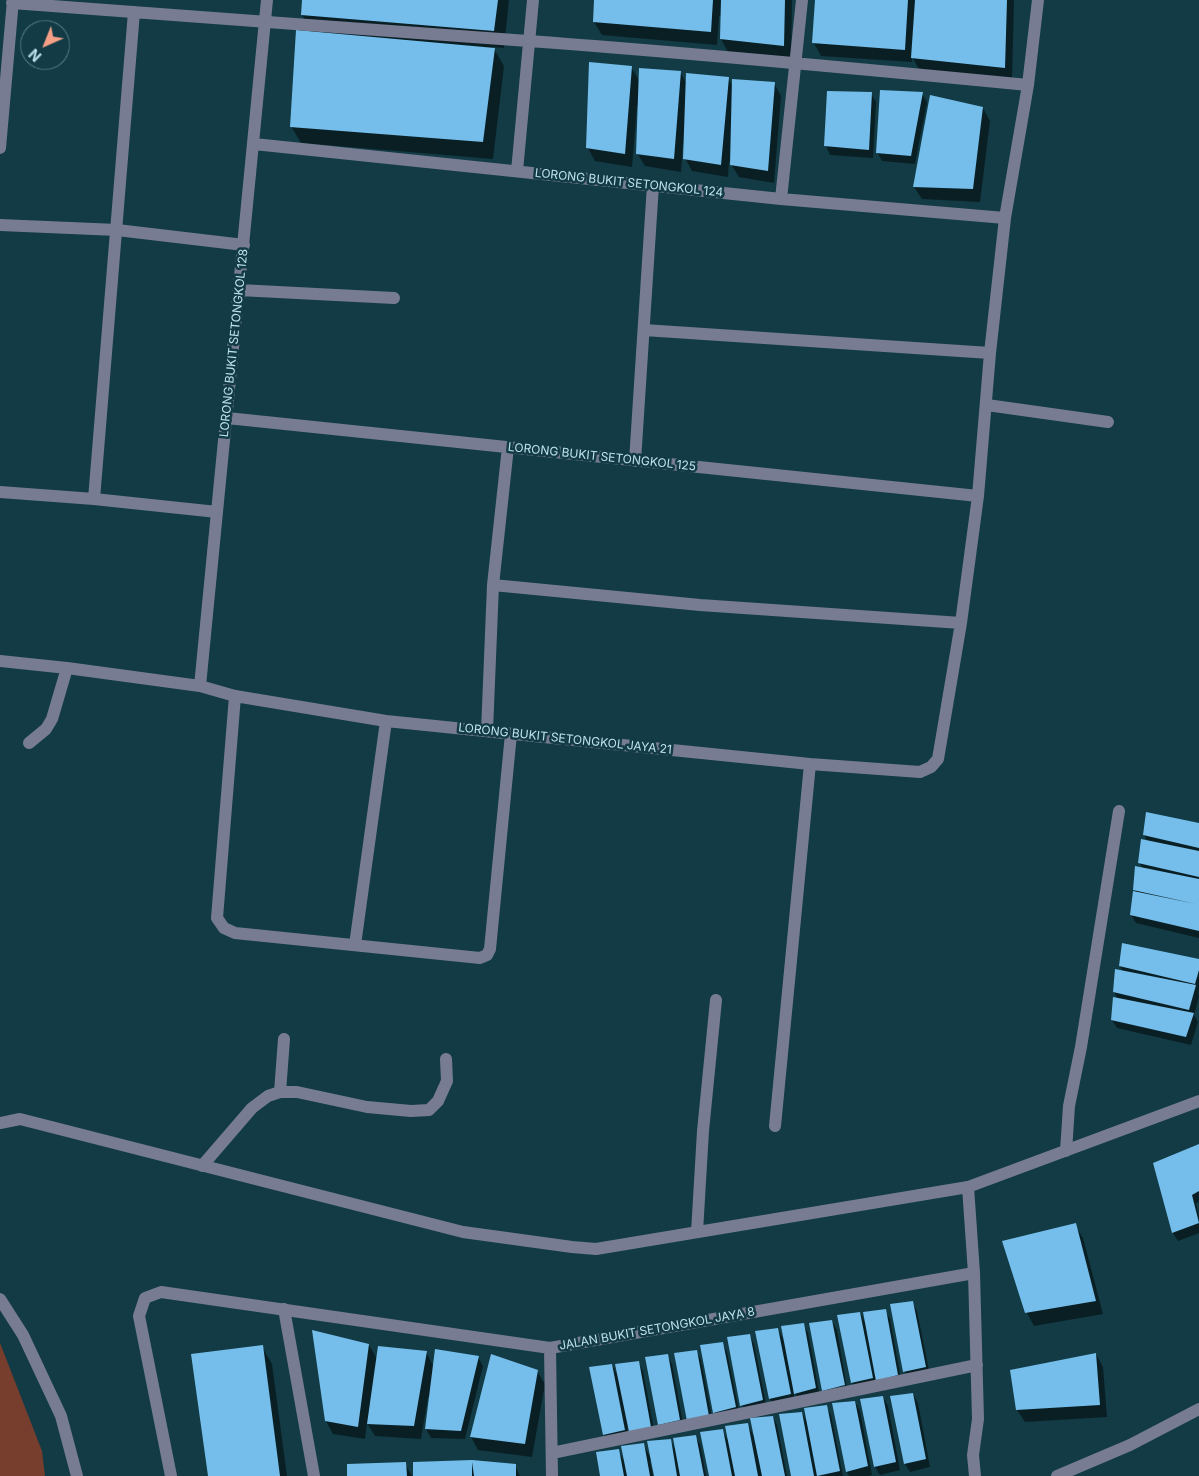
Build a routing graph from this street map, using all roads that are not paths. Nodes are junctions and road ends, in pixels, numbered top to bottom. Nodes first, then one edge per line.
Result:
1 (267, 0) edge
2 (533, 0) edge
3 (802, 0) edge
4 (1038, 0) edge
5 (13, 1) edge
6 (134, 12) junction
7 (264, 23) junction
8 (529, 41) junction
9 (4, 61) edge
10 (795, 63) junction
11 (1028, 85) junction
12 (254, 144) junction
13 (0, 148) edge
14 (517, 171) junction
15 (653, 185) junction
16 (781, 199) junction
17 (1004, 218) junction
18 (0, 225) edge
19 (117, 230) junction
20 (244, 245) junction
21 (240, 290) junction
22 (394, 298) dead end
23 (644, 330) junction
24 (990, 353) junction
25 (987, 405) junction
26 (227, 418) junction
27 (1108, 422) dead end
28 (508, 447) junction
29 (635, 461) junction
30 (0, 492) edge
31 (978, 496) junction
32 (94, 499) junction
33 (217, 512) junction
34 (493, 585) junction
35 (961, 623) junction
36 (0, 661) edge
37 (67, 668) junction
38 (200, 686) junction
39 (235, 696) junction
40 (386, 722) junction
41 (487, 731) junction
42 (511, 734) junction
43 (29, 744) dead end
44 (810, 764) junction
45 (1119, 811) dead end
46 (355, 945) junction
47 (716, 1000) dead end
48 (284, 1040) dead end
49 (446, 1059) dead end
50 (280, 1092) junction
51 (1199, 1101) edge
52 (1, 1122) edge
53 (775, 1126) dead end
54 (1066, 1151) junction
55 (202, 1166) junction
56 (968, 1187) junction
57 (697, 1232) junction
58 (974, 1273) junction
59 (0, 1299) edge
60 (284, 1309) junction
61 (550, 1348) junction
62 (977, 1366) junction
63 (1199, 1409) edge
64 (552, 1453) junction
65 (77, 1476) edge
66 (171, 1476) edge
67 (314, 1476) edge
68 (552, 1476) edge
69 (975, 1476) edge
70 (1057, 1476) edge

1 - 7 street, LORONG BUKIT SETONGKOL 128
2 - 8 street
3 - 10 street
4 - 11 street
5 - 6 street
5 - 9 street
6 - 7 street
6 - 19 street
7 - 8 street
7 - 12 street, LORONG BUKIT SETONGKOL 128
8 - 10 street
8 - 14 street
9 - 13 street
10 - 11 street
10 - 16 street
11 - 17 street
12 - 14 street, LORONG BUKIT SETONGKOL 124
12 - 20 street, LORONG BUKIT SETONGKOL 128
14 - 15 street, LORONG BUKIT SETONGKOL 124
15 - 16 street, LORONG BUKIT SETONGKOL 124
15 - 23 street
16 - 17 street, LORONG BUKIT SETONGKOL 124
17 - 24 street
18 - 19 street
19 - 20 street
19 - 32 street
20 - 21 street, LORONG BUKIT SETONGKOL 128
21 - 22 street
21 - 26 street, LORONG BUKIT SETONGKOL 128
23 - 24 street
23 - 29 street
24 - 25 street
25 - 27 street
25 - 31 street
26 - 28 street, LORONG BUKIT SETONGKOL 125
26 - 33 street, LORONG BUKIT SETONGKOL 128
28 - 29 street, LORONG BUKIT SETONGKOL 125
28 - 34 street
29 - 31 street, LORONG BUKIT SETONGKOL 125
30 - 32 street
31 - 35 street
32 - 33 street
33 - 38 street, LORONG BUKIT SETONGKOL 128
34 - 35 street
34 - 41 street
35 - 44 street, LORONG BUKIT SETONGKOL JAYA 21
36 - 37 street, LORONG BUKIT SETONGKOL JAYA 21
37 - 38 street, LORONG BUKIT SETONGKOL JAYA 21
37 - 43 street
38 - 39 street, LORONG BUKIT SETONGKOL JAYA 21
39 - 40 street, LORONG BUKIT SETONGKOL JAYA 21
39 - 46 street
40 - 41 street, LORONG BUKIT SETONGKOL JAYA 21
40 - 46 street
41 - 42 street, LORONG BUKIT SETONGKOL JAYA 21
42 - 44 street, LORONG BUKIT SETONGKOL JAYA 21
42 - 46 street
44 - 53 street
45 - 54 street
47 - 57 street
48 - 50 street
49 - 50 street
50 - 55 street
51 - 54 street
52 - 55 street
54 - 56 street
55 - 57 street
56 - 57 street
56 - 58 street
58 - 61 street, JALAN BUKIT SETONGKOL JAYA 8
58 - 62 street
59 - 65 street
60 - 61 street, JALAN BUKIT SETONGKOL JAYA 8
60 - 66 street, JALAN BUKIT SETONGKOL JAYA 8
60 - 67 street
61 - 64 street
62 - 64 street
62 - 69 street
63 - 70 street
64 - 68 street

